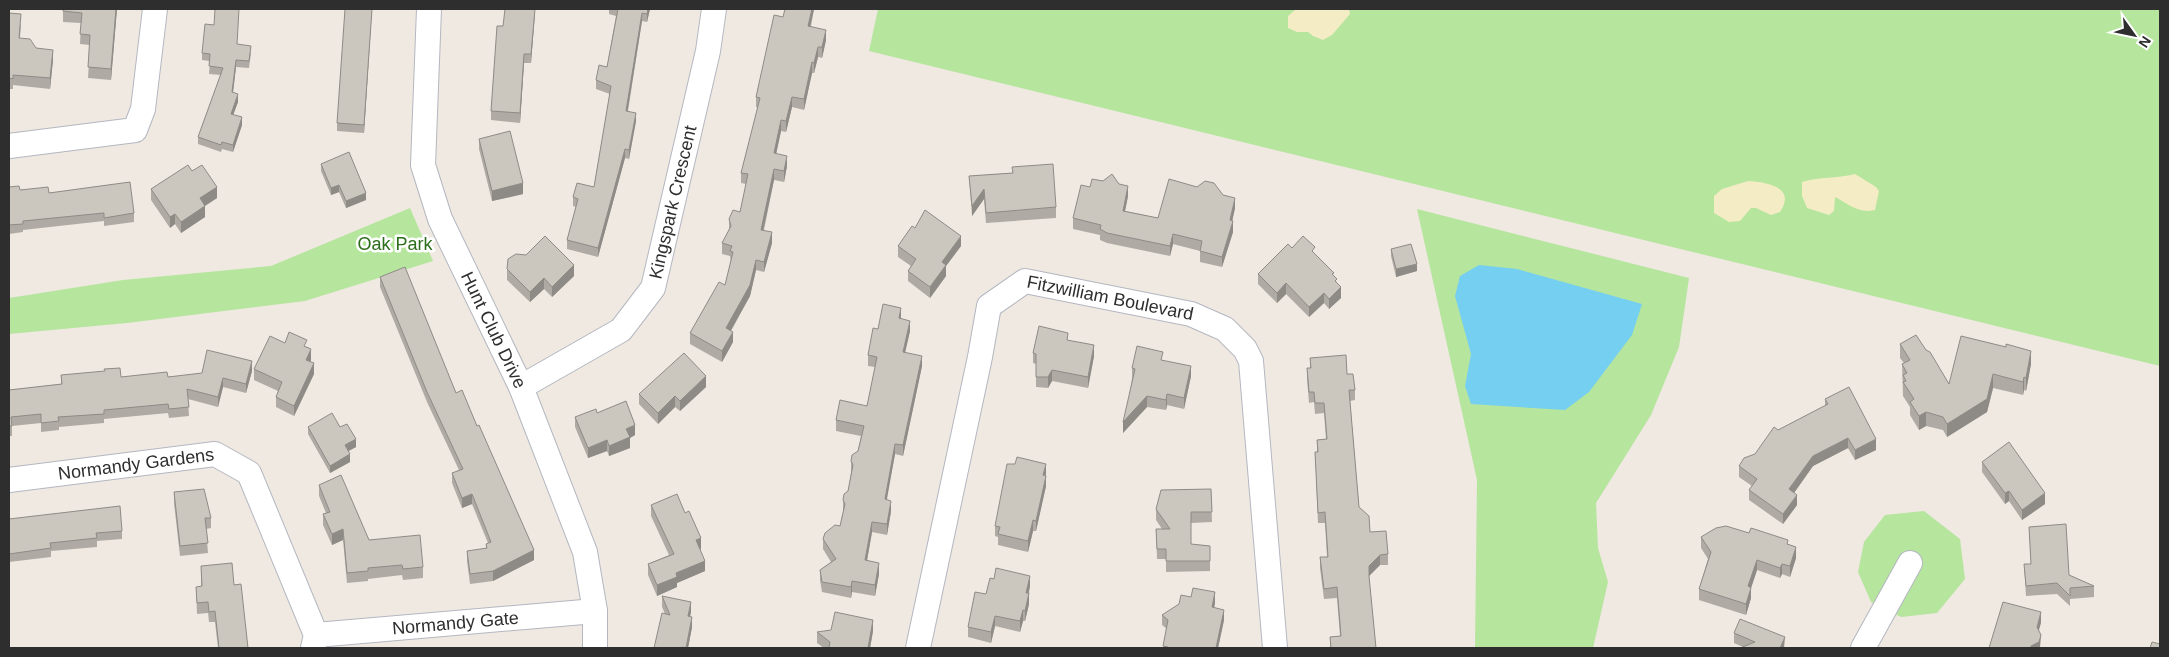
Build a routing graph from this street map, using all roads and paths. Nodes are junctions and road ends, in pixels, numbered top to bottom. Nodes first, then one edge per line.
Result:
1 (155, 9) edge
2 (429, 9) edge
3 (714, 9) edge
4 (9, 146) edge
5 (521, 387) junction
6 (9, 480) edge
7 (1910, 563) dead end
8 (595, 611) junction
9 (315, 642) edge
10 (595, 648) edge
11 (918, 648) edge
12 (1275, 648) edge
13 (1863, 648) edge

1 - 4 street
2 - 5 street, Hunt Club Drive
3 - 5 street, Kingspark Crescent
5 - 8 street, Hunt Club Drive
6 - 9 street, Normandy Gardens
7 - 13 street
8 - 9 street, Normandy Gate
8 - 10 street, Hunt Club Drive
11 - 12 street, Fitzwilliam Boulevard

